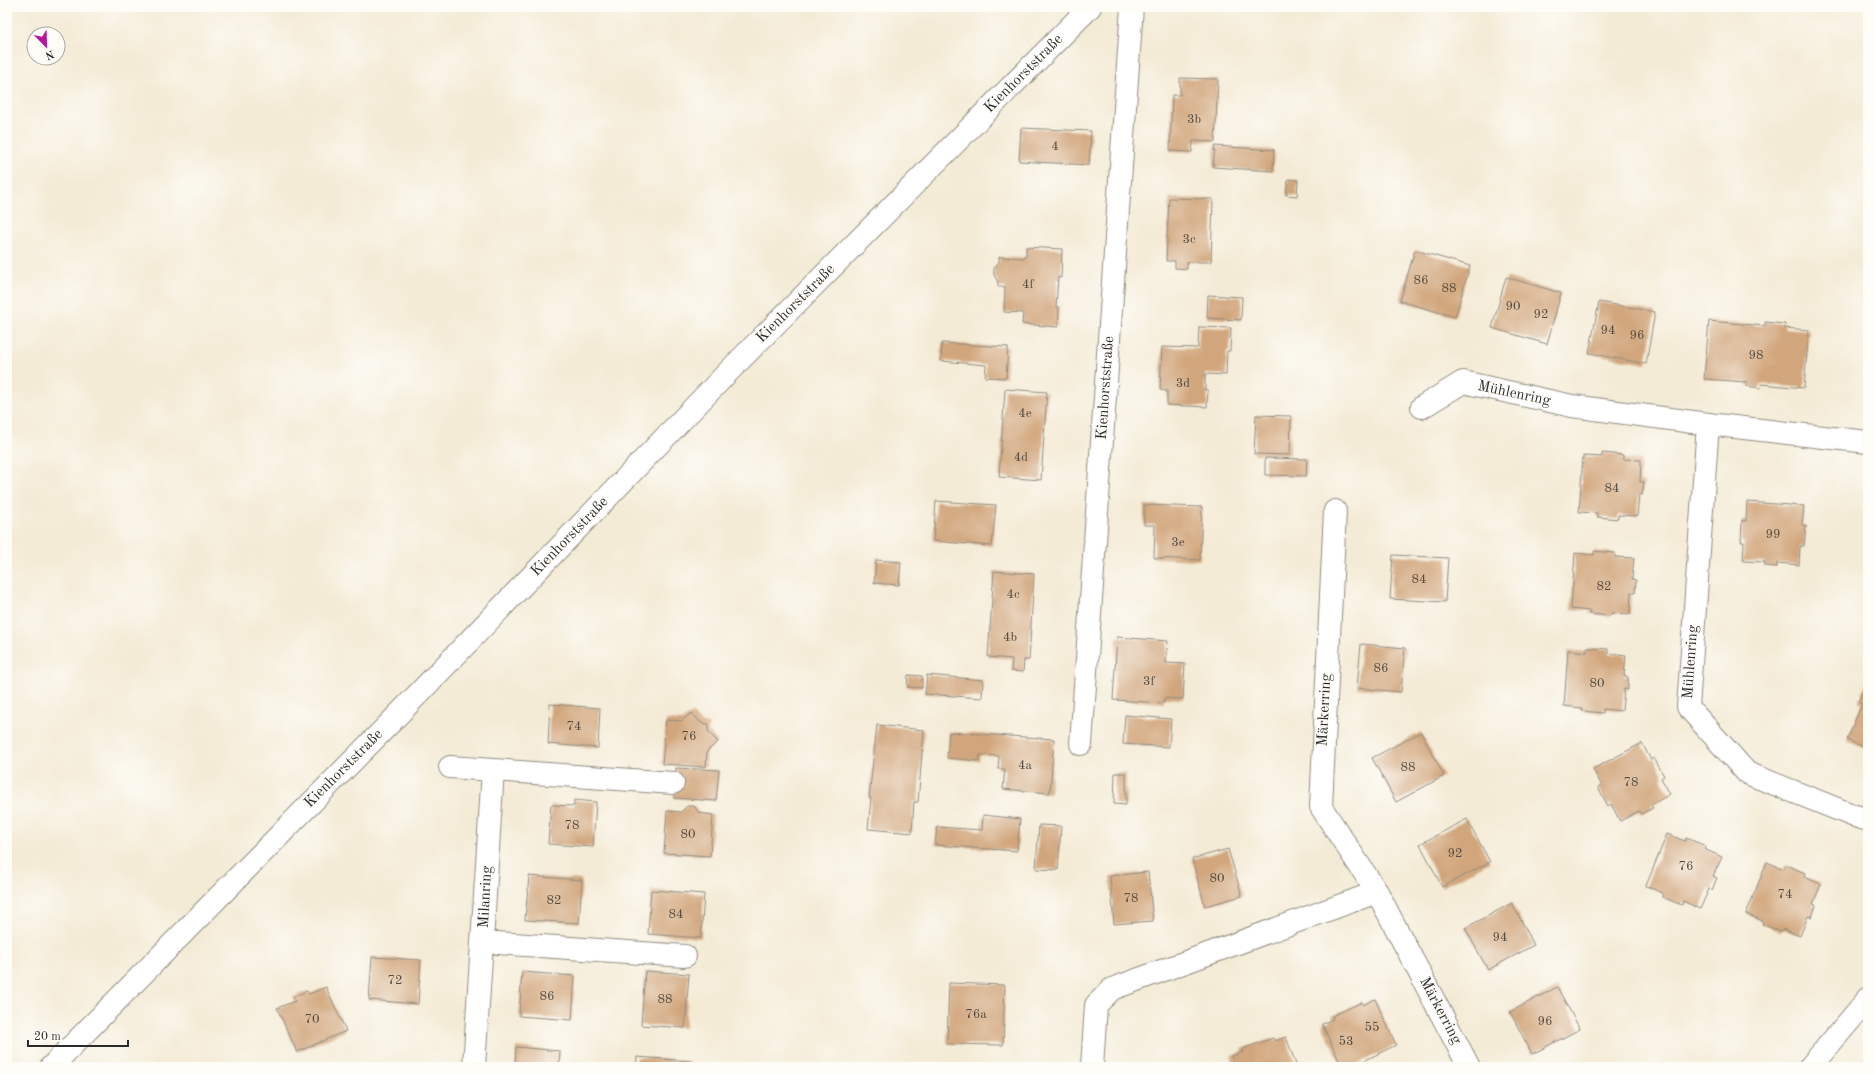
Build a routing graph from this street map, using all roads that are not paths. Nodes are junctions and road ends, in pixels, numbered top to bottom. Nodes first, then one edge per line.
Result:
1 (1090, 7) edge
2 (1132, 7) edge
3 (1422, 407) dead end
4 (1708, 424) junction
5 (1868, 442) edge
6 (1334, 511) dead end
7 (1081, 744) dead end
8 (450, 767) dead end
9 (493, 770) junction
10 (673, 783) dead end
11 (1868, 820) edge
12 (1376, 892) junction
13 (483, 942) junction
14 (685, 956) dead end
15 (1868, 999) edge
16 (51, 1067) edge
17 (474, 1067) edge
18 (1092, 1067) edge
19 (1469, 1067) edge
20 (1810, 1067) edge

1 - 16 street, Kienhorststraße
2 - 7 street, Kienhorststraße
3 - 4 street, Mühlenring
4 - 5 street, Mühlenring
4 - 11 street, Mühlenring
6 - 12 street, Märkerring
8 - 9 street
9 - 10 street
9 - 13 street, Milanring
12 - 18 street
12 - 19 street, Märkerring
13 - 14 street
13 - 17 street, Milanring
15 - 20 street

